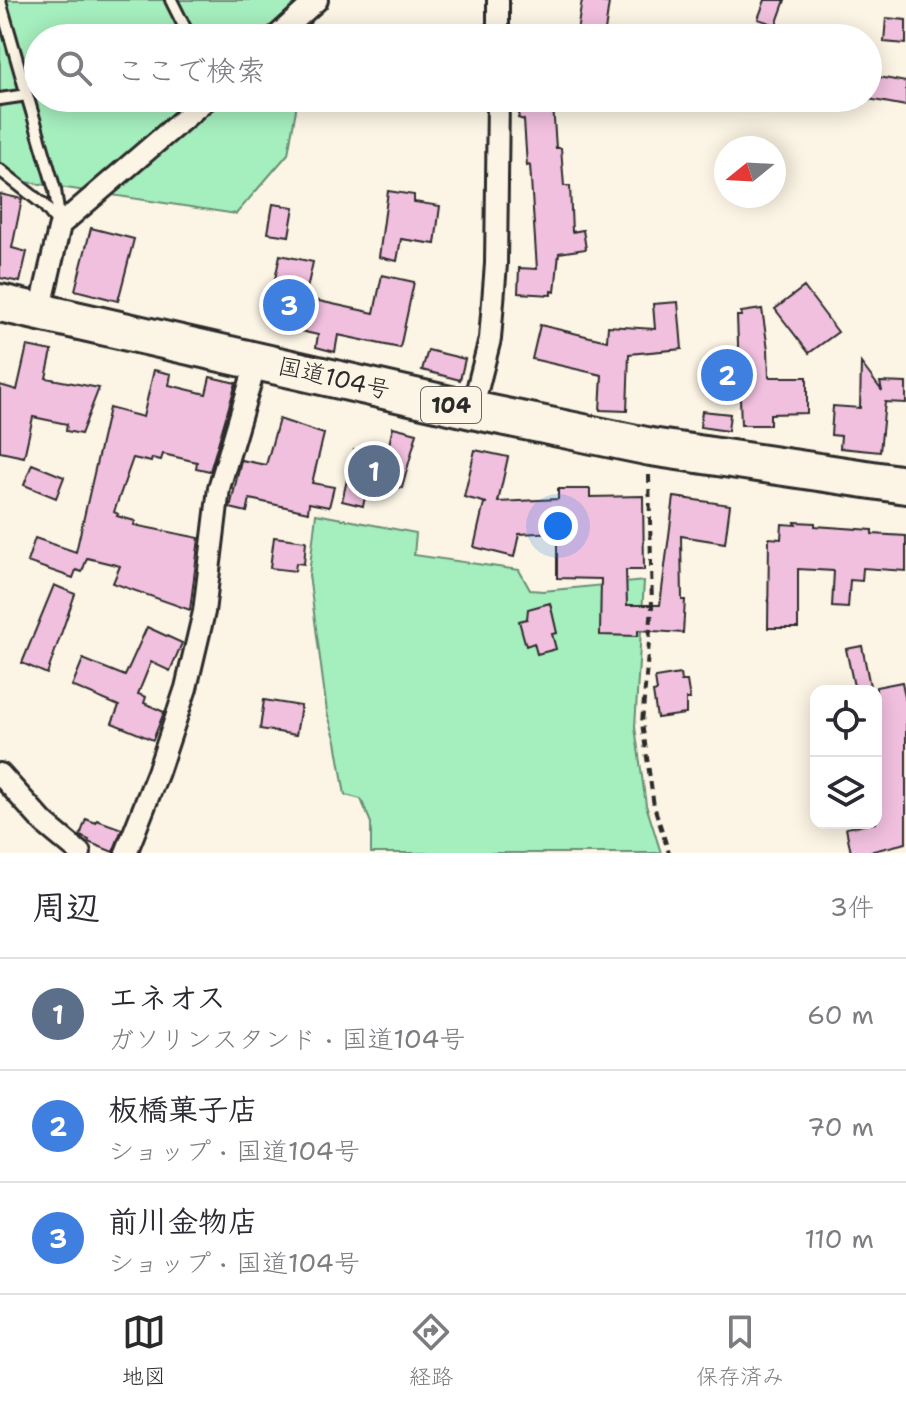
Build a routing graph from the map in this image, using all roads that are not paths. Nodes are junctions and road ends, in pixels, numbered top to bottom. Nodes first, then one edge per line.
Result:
1 (171, 0) edge
2 (317, 0) edge
3 (498, 0) edge
4 (0, 1) edge
5 (183, 24) edge
6 (290, 24) edge
7 (498, 24) edge
8 (24, 85) edge
9 (24, 95) edge
10 (0, 99) edge
11 (32, 112) edge
12 (192, 112) edge
13 (498, 112) edge
14 (0, 170) edge
15 (60, 225) junction
16 (0, 303) edge
17 (40, 312) junction
18 (257, 360) junction
19 (472, 410) junction
20 (906, 485) edge
21 (0, 774) edge
22 (80, 853) edge
23 (126, 853) edge

1 - 5 lane
2 - 6 street
3 - 7 street
4 - 8 lane
9 - 10 lane
11 - 15 lane
12 - 15 street
13 - 19 street
14 - 15 lane
15 - 17 street
16 - 17 highway, 国道104号 / 104
17 - 18 highway, 国道104号 / 104
18 - 19 highway, 国道104号 / 104
18 - 23 street
19 - 20 highway, 国道104号 / 104
21 - 22 street

